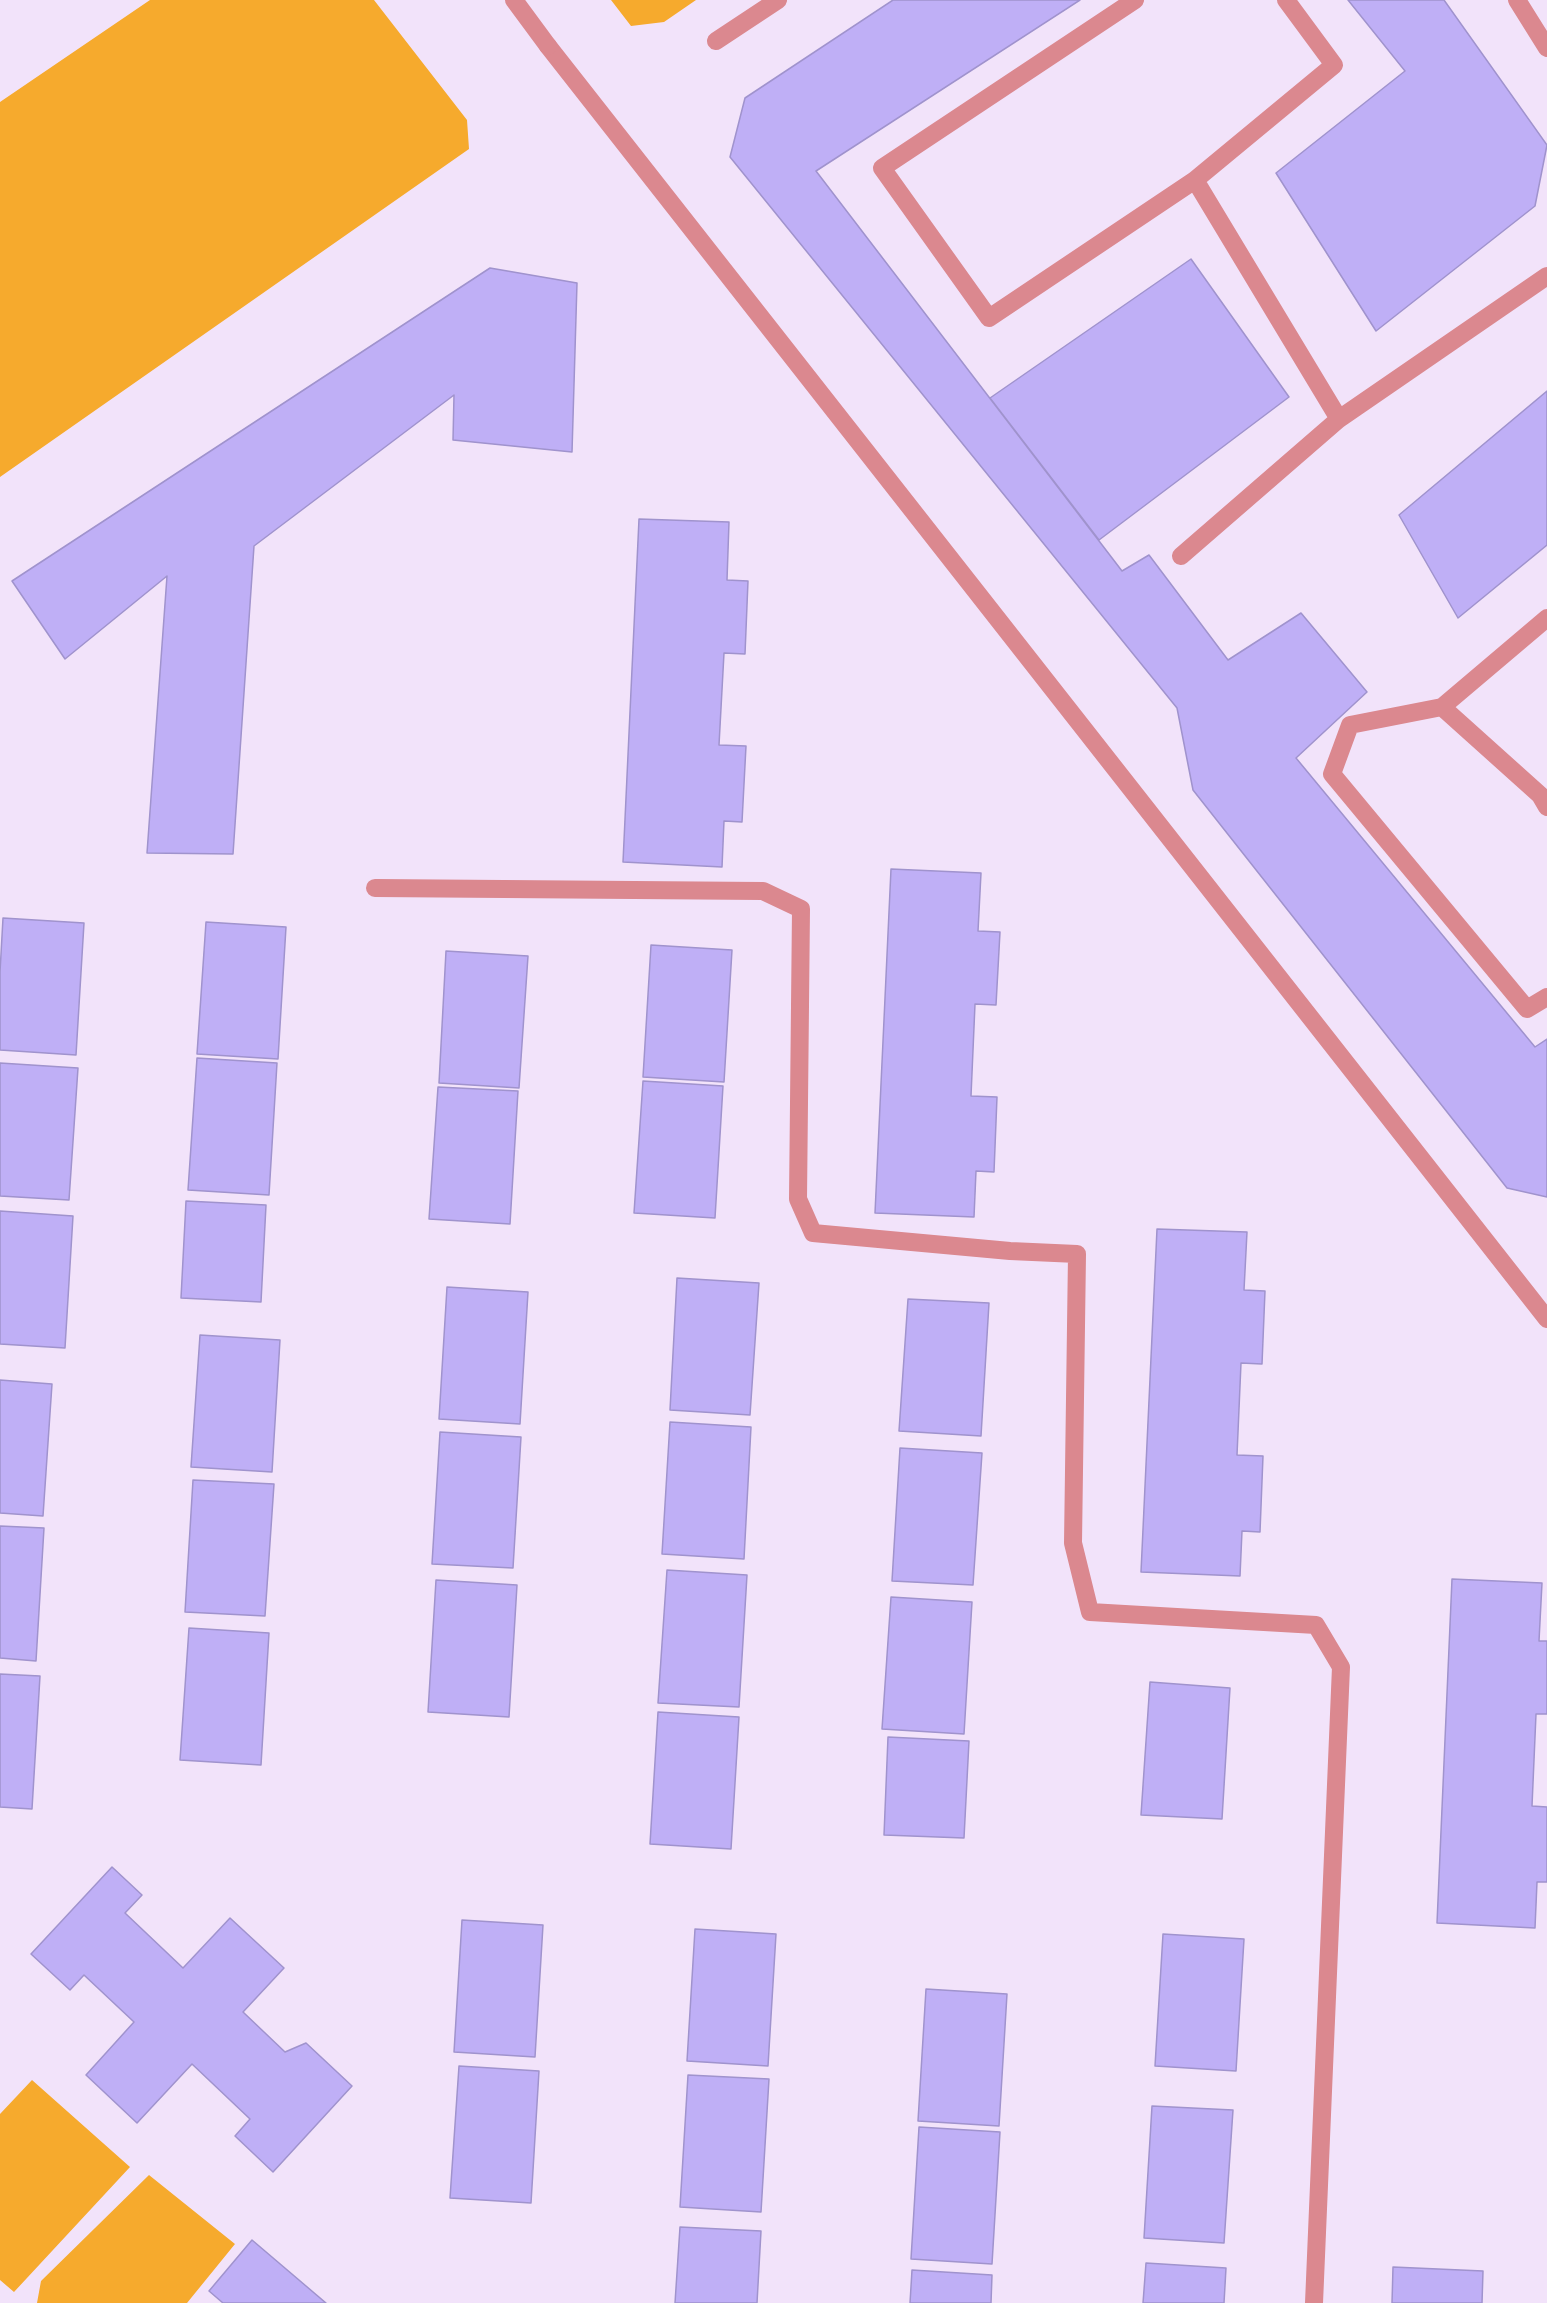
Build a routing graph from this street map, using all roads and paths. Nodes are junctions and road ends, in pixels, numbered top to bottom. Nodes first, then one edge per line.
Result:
1 (514, 0) edge
2 (778, 0) edge
3 (1135, 0) edge
4 (1286, 0) edge
5 (1517, 0) edge
6 (716, 41) dead end
7 (1547, 48) edge
8 (1195, 180) junction
9 (1547, 276) edge
10 (1339, 419) junction
11 (1181, 556) dead end
12 (1547, 618) edge
13 (1442, 707) junction
14 (1547, 807) edge
15 (375, 888) dead end
16 (1547, 997) edge
17 (1547, 1319) edge
18 (1314, 2303) edge

1 - 17 street
2 - 6 street
3 - 8 street
4 - 8 street
5 - 7 street
8 - 10 street
9 - 10 street
10 - 11 street
12 - 13 street
13 - 14 street
13 - 16 street
15 - 18 street

